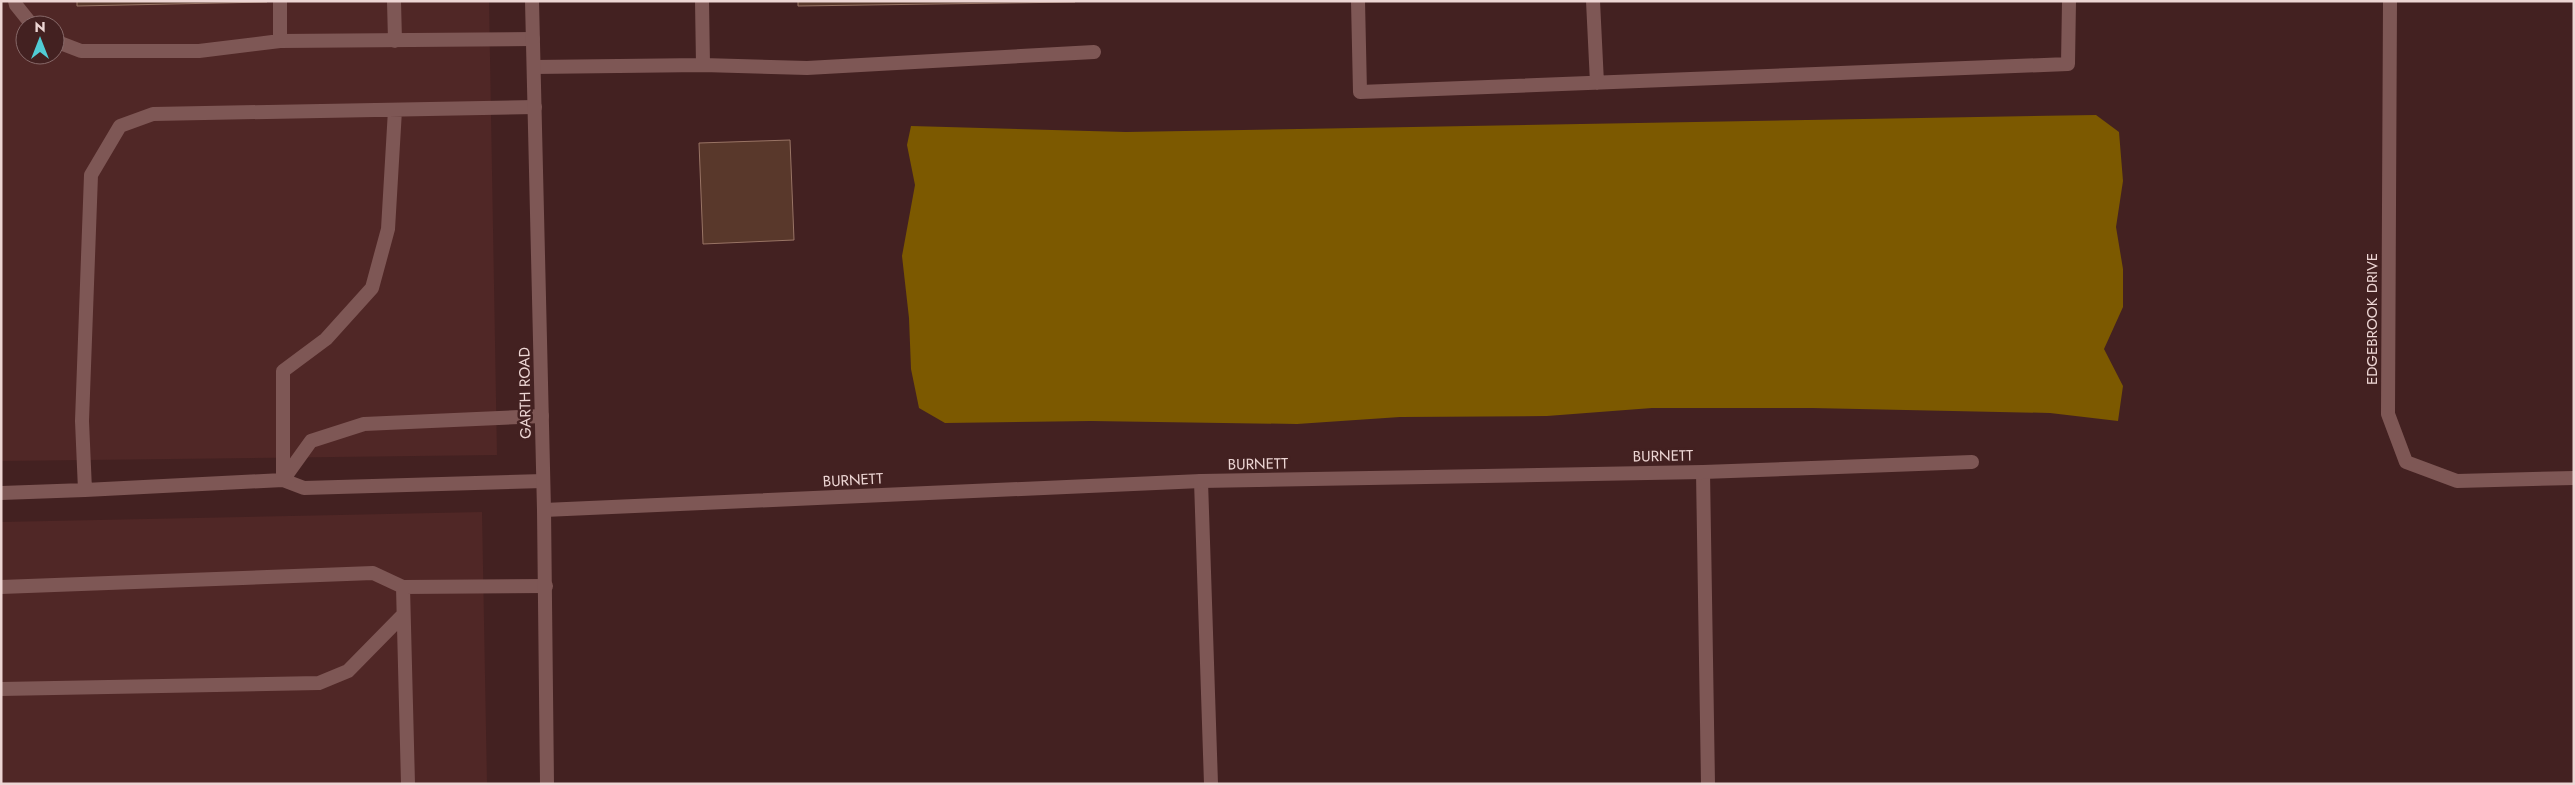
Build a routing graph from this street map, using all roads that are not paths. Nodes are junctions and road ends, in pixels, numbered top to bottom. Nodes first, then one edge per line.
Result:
1 (15, 1) edge
2 (280, 1) edge
3 (394, 1) edge
4 (532, 1) edge
5 (702, 1) edge
6 (1358, 1) edge
7 (1594, 1) edge
8 (2069, 1) edge
9 (2390, 1) edge
10 (24, 15) edge
11 (533, 39) junction
12 (280, 40) junction
13 (395, 41) junction
14 (65, 45) edge
15 (1094, 52) dead end
16 (703, 66) junction
17 (534, 67) junction
18 (1596, 82) junction
19 (535, 107) junction
20 (395, 110) junction
21 (542, 416) junction
22 (1972, 462) dead end
23 (1703, 472) junction
24 (2574, 478) edge
25 (282, 480) junction
26 (543, 481) junction
27 (1201, 481) junction
28 (85, 490) junction
29 (1, 493) edge
30 (544, 510) junction
31 (546, 586) junction
32 (1, 587) edge
33 (403, 587) junction
34 (403, 615) junction
35 (1, 689) edge
36 (408, 784) edge
37 (547, 784) edge
38 (1211, 784) edge
39 (1708, 784) edge

1 - 10 street
2 - 12 street
3 - 13 street
4 - 11 street, GARTH ROAD
5 - 16 street
6 - 18 street
7 - 18 street
8 - 18 street
9 - 24 street, EDGEBROOK DRIVE
11 - 13 street
11 - 17 street, GARTH ROAD
12 - 13 street
12 - 14 street
15 - 16 street
16 - 17 street
17 - 19 street, GARTH ROAD
19 - 20 street
19 - 21 street, GARTH ROAD
20 - 25 street
20 - 28 street
21 - 25 street
21 - 26 street, GARTH ROAD
22 - 23 street, BURNETT
23 - 27 street, BURNETT
23 - 39 street
25 - 26 street
25 - 28 street
26 - 30 street, GARTH ROAD
27 - 30 street, BURNETT
27 - 38 street
28 - 29 street
30 - 31 street, GARTH ROAD
31 - 33 street
31 - 37 street, GARTH ROAD
32 - 33 street
33 - 34 street
34 - 35 street
34 - 36 street

